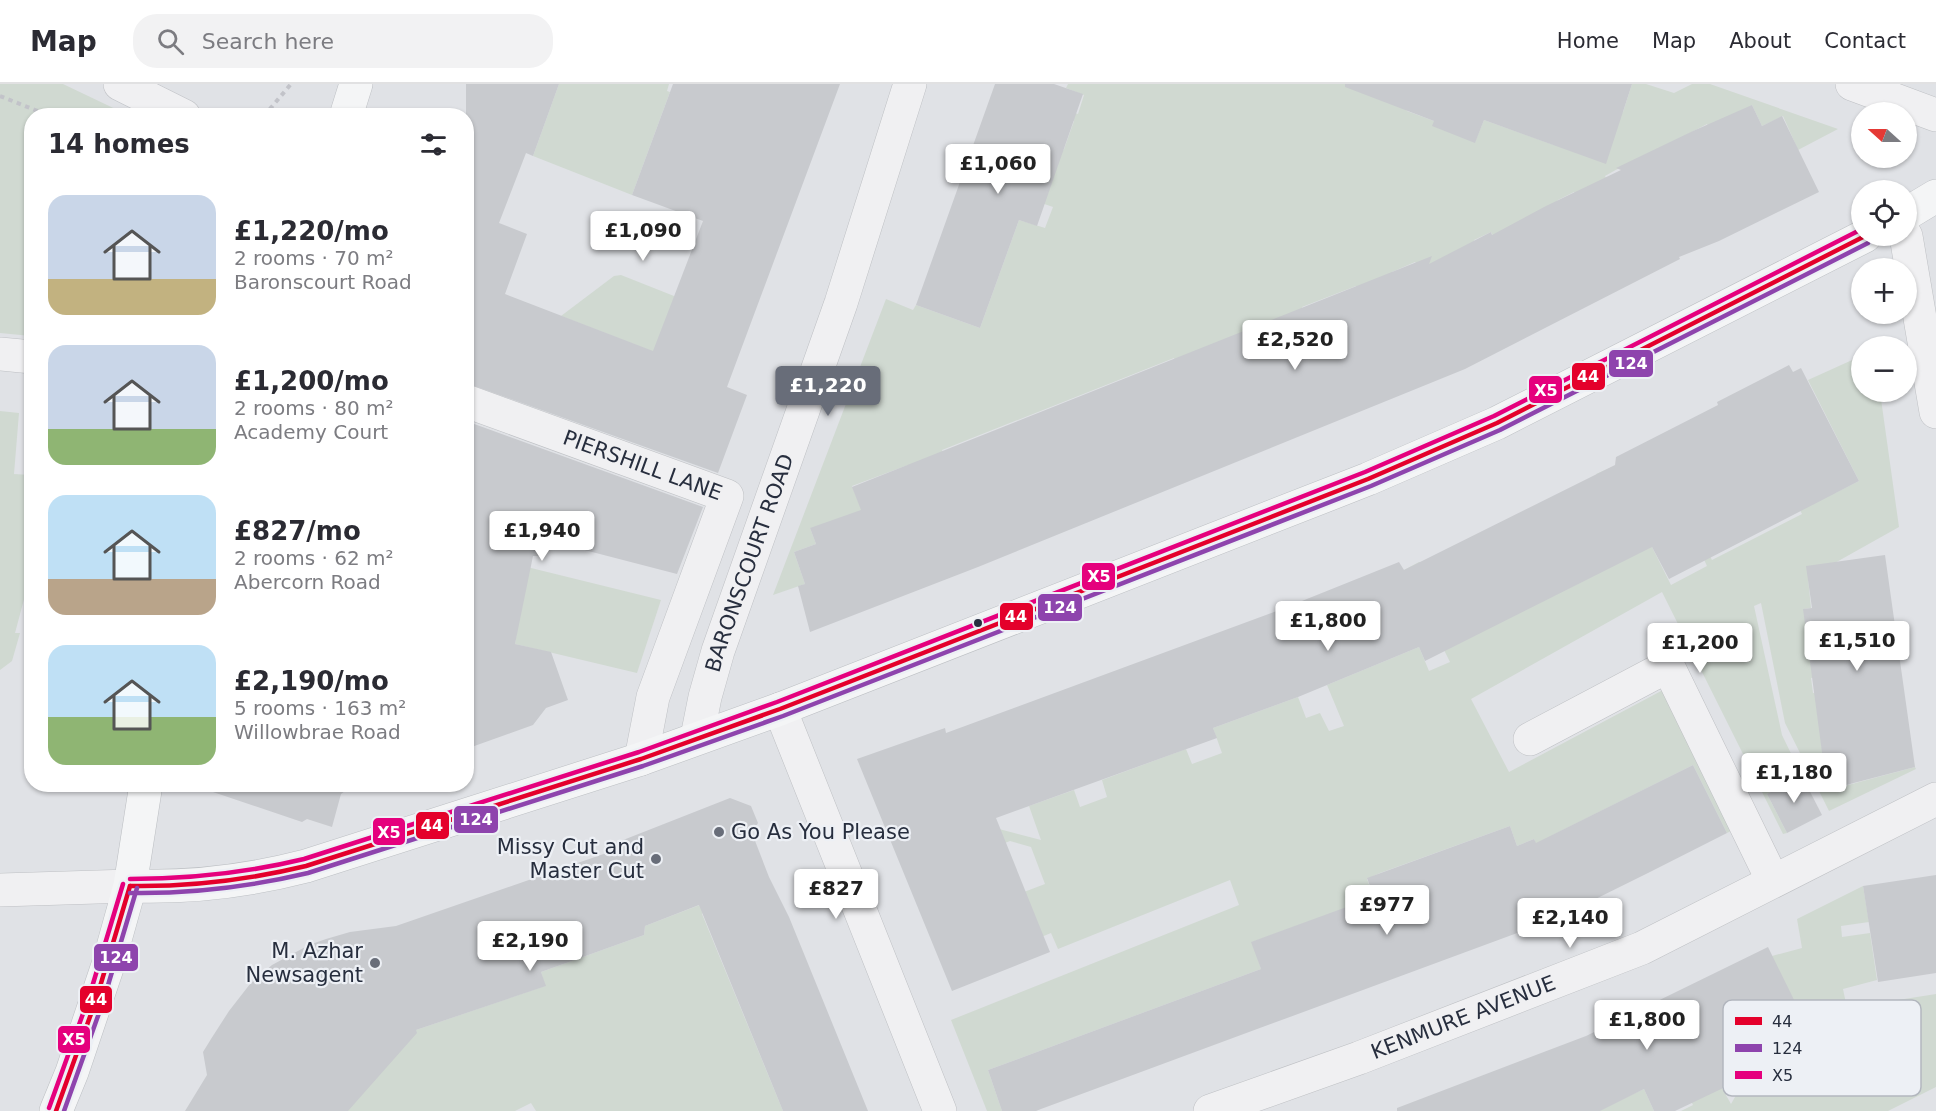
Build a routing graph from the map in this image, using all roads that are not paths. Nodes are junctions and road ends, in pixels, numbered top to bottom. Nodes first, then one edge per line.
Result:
1 (120, 84) edge
2 (356, 84) edge
3 (910, 84) edge
4 (1852, 84) edge
5 (1924, 102) edge
6 (168, 108) edge
7 (348, 108) edge
8 (1936, 196) edge
9 (1917, 207) edge
10 (1851, 243) edge
11 (1908, 246) edge
12 (0, 354) edge
13 (24, 356) edge
14 (474, 404) edge
15 (1936, 412) edge
16 (780, 709) junction
17 (697, 737) junction
18 (1530, 739) dead end
19 (641, 759) junction
20 (145, 792) edge
21 (1936, 799) edge
22 (1773, 881) junction
23 (130, 886) junction
24 (0, 890) edge
25 (56, 1111) edge
26 (940, 1111) edge
27 (1210, 1111) edge

1 - 6 street
2 - 7 main road
3 - 17 street, BARONSCOURT ROAD
4 - 5 street
8 - 9 main road
10 - 16 main road
11 - 15 street
12 - 13 street
14 - 19 street, PIERSHILL LANE
16 - 17 main road
16 - 26 street
17 - 19 main road
18 - 22 street
19 - 23 main road
20 - 23 main road
21 - 22 street, KENMURE AVENUE
22 - 27 street, KENMURE AVENUE
23 - 24 street
23 - 25 main road

